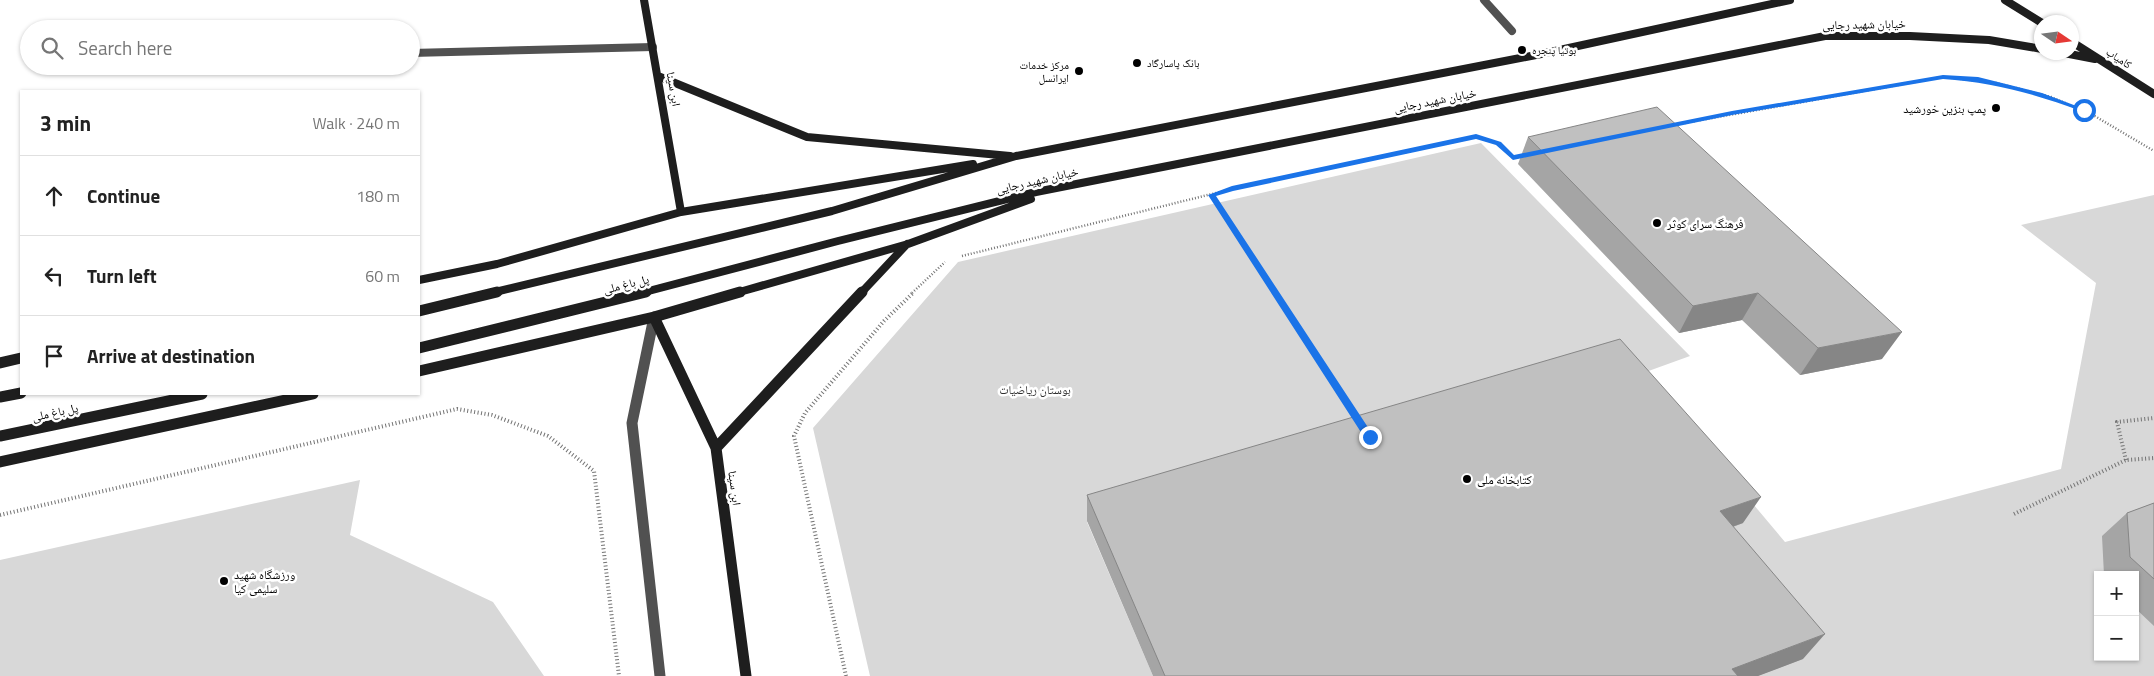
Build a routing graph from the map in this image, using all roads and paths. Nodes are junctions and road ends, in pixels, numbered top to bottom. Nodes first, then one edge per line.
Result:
1 (644, 0) edge
2 (1484, 0) edge
3 (1790, 0) edge
4 (2005, 0) edge
5 (2034, 18) edge
6 (1512, 31) dead end
7 (2079, 46) edge
8 (653, 47) junction
9 (2034, 48) edge
10 (420, 53) edge
11 (2079, 56) edge
12 (2101, 60) junction
13 (658, 76) junction
14 (2154, 94) edge
15 (1666, 126) edge
16 (2154, 151) edge
17 (1532, 154) edge
18 (1016, 156) junction
19 (1070, 185) junction
20 (1212, 195) junction
21 (832, 211) joint
22 (681, 212) junction
23 (838, 241) joint
24 (908, 244) junction
25 (956, 258) dead end
26 (946, 260) dead end
27 (420, 280) edge
28 (420, 311) edge
29 (654, 317) junction
30 (420, 348) edge
31 (20, 358) edge
32 (0, 363) edge
33 (420, 371) edge
34 (20, 393) edge
35 (197, 395) edge
36 (308, 395) edge
37 (0, 397) edge
38 (2154, 418) edge
39 (1359, 421) edge
40 (0, 436) edge
41 (716, 448) junction
42 (2154, 458) edge
43 (2126, 460) junction
44 (0, 462) edge
45 (2014, 514) dead end
46 (0, 515) edge
47 (619, 676) edge
48 (660, 676) edge
49 (746, 676) edge
50 (846, 676) edge

1 - 8 main road, ابن سینا
2 - 6 street
3 - 18 main road, خیابان شهید رجایی
4 - 5 main road
7 - 12 main road, کامیاب
8 - 10 street
8 - 13 main road, ابن سینا
9 - 19 main road, خیابان شهید رجایی
11 - 12 main road
12 - 14 main road, کامیاب
13 - 18 main road
13 - 22 main road, ابن سینا
15 - 16 path
17 - 20 path
18 - 21 main road, خیابان شهید رجایی
18 - 22 main road
19 - 23 main road, خیابان شهید رجایی
19 - 24 main road
20 - 25 path
20 - 39 path
21 - 28 main road, پل باغ ملی
22 - 27 main road
23 - 30 main road, پل باغ ملی
24 - 29 main road
24 - 41 main road
26 - 50 path
29 - 33 main road
29 - 41 main road, ابن سینا
29 - 48 street
31 - 32 main road
34 - 37 main road
35 - 40 main road, پل باغ ملی
36 - 44 main road
38 - 43 path
41 - 49 main road, ابن سینا
42 - 43 path
43 - 45 path
46 - 47 path

